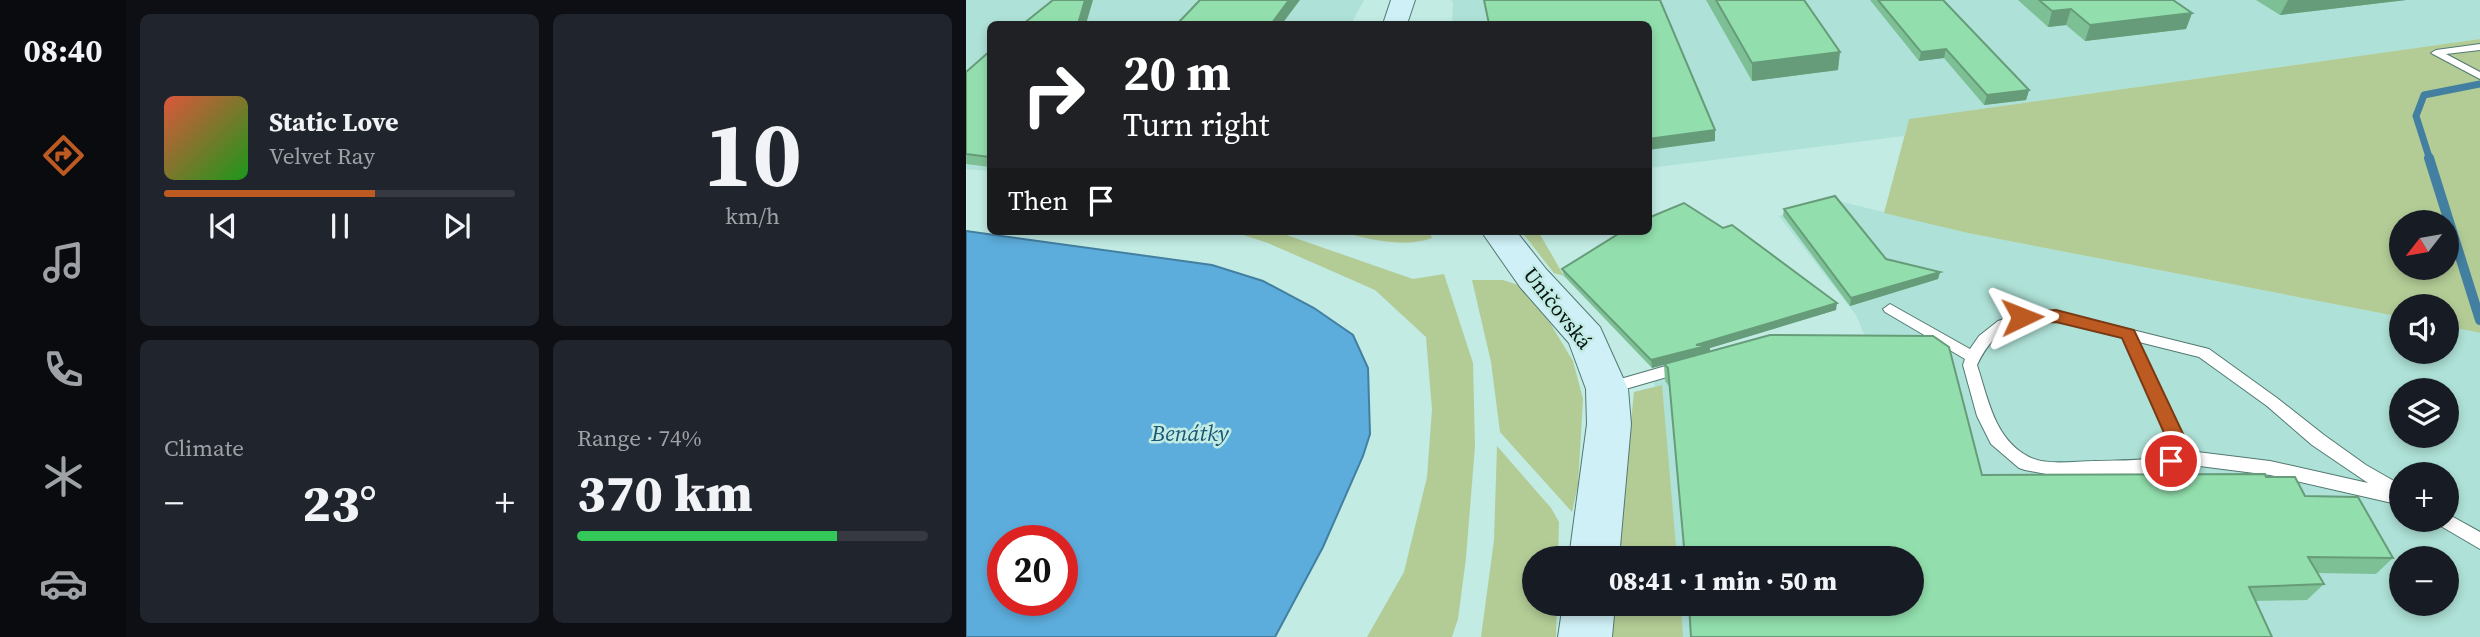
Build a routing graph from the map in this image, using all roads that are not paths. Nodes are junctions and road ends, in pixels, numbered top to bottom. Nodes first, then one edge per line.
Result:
1 (1403, 0) edge
2 (1396, 21) edge
3 (2480, 47) edge
4 (2480, 76) edge
5 (1501, 235) edge
6 (1890, 309) dead end
7 (2128, 334) junction
8 (1973, 357) junction
9 (1704, 362) edge
10 (1607, 389) junction
11 (2184, 457) junction
12 (2389, 488) edge
13 (2389, 493) edge
14 (2459, 528) edge
15 (2480, 541) edge
16 (1595, 546) edge
17 (1588, 616) edge
18 (1585, 637) edge

1 - 2 main road
3 - 4 lane
5 - 10 main road, Uničovská
6 - 8 lane
7 - 8 lane
7 - 11 lane
7 - 12 lane
8 - 11 lane
9 - 10 lane
10 - 16 main road, Uničovská
11 - 13 lane
14 - 15 lane
17 - 18 main road

